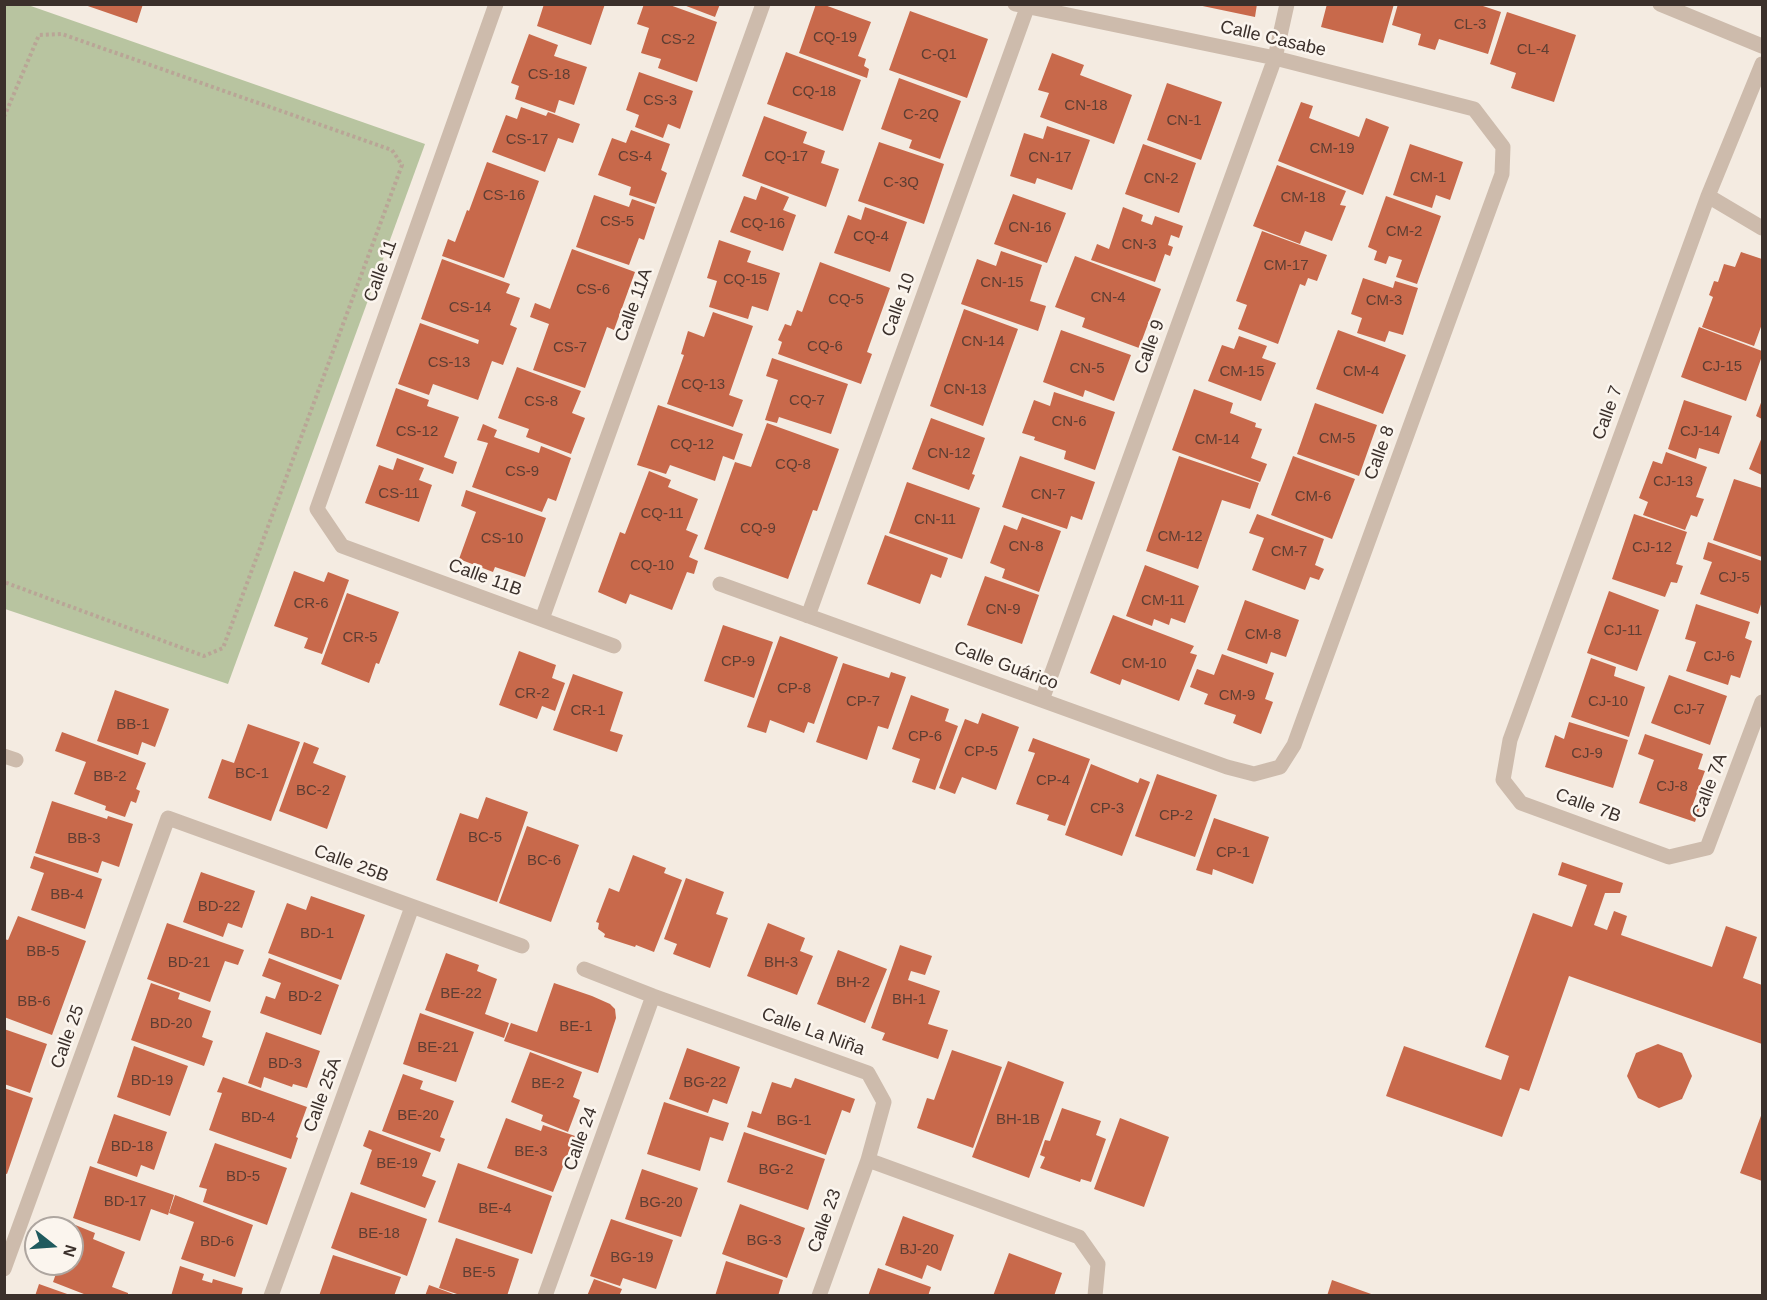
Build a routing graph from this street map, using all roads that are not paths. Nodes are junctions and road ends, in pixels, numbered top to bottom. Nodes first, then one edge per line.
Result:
1 (496, 4) edge
2 (763, 4) edge
3 (1287, 4) edge
4 (1660, 4) edge
5 (1021, 6) edge
6 (1762, 46) edge
7 (1275, 58) junction
8 (1762, 64) edge
9 (1503, 147) joint
10 (1708, 196) junction
11 (1762, 228) edge
12 (342, 546) joint
13 (720, 584) dead end
14 (808, 616) junction
15 (542, 620) junction
16 (614, 646) dead end
17 (1042, 700) junction
18 (1762, 702) edge
19 (1280, 767) joint
20 (1503, 780) joint
21 (168, 818) joint
22 (1670, 857) joint
23 (412, 907) junction
24 (522, 946) dead end
25 (584, 969) dead end
26 (653, 996) junction
27 (868, 1160) junction
28 (4, 1269) edge
29 (271, 1296) edge
30 (545, 1296) edge
31 (819, 1296) edge
32 (1095, 1296) edge

1 - 12 street, Calle 11
2 - 15 street, Calle 11A
3 - 7 street, Calle 9
4 - 6 street
5 - 7 street, Calle Casabe
5 - 14 street, Calle 10
7 - 9 street, Calle Casabe
7 - 17 street, Calle 9
8 - 10 street, Calle 7
9 - 19 street, Calle 8
10 - 11 street
10 - 20 street, Calle 7
12 - 15 street, Calle 11B
13 - 14 street, Calle Guárico
14 - 17 street, Calle Guárico
15 - 16 street, Calle 11B
17 - 19 street, Calle Guárico
18 - 22 street, Calle 7A
20 - 22 street, Calle 7B
21 - 23 street, Calle 25B
21 - 28 street, Calle 25
23 - 24 street, Calle 25B
23 - 29 street, Calle 25A
25 - 26 street, Calle La Niña
26 - 27 street, Calle La Niña
26 - 30 street, Calle 24
27 - 31 street, Calle 23
27 - 32 street

